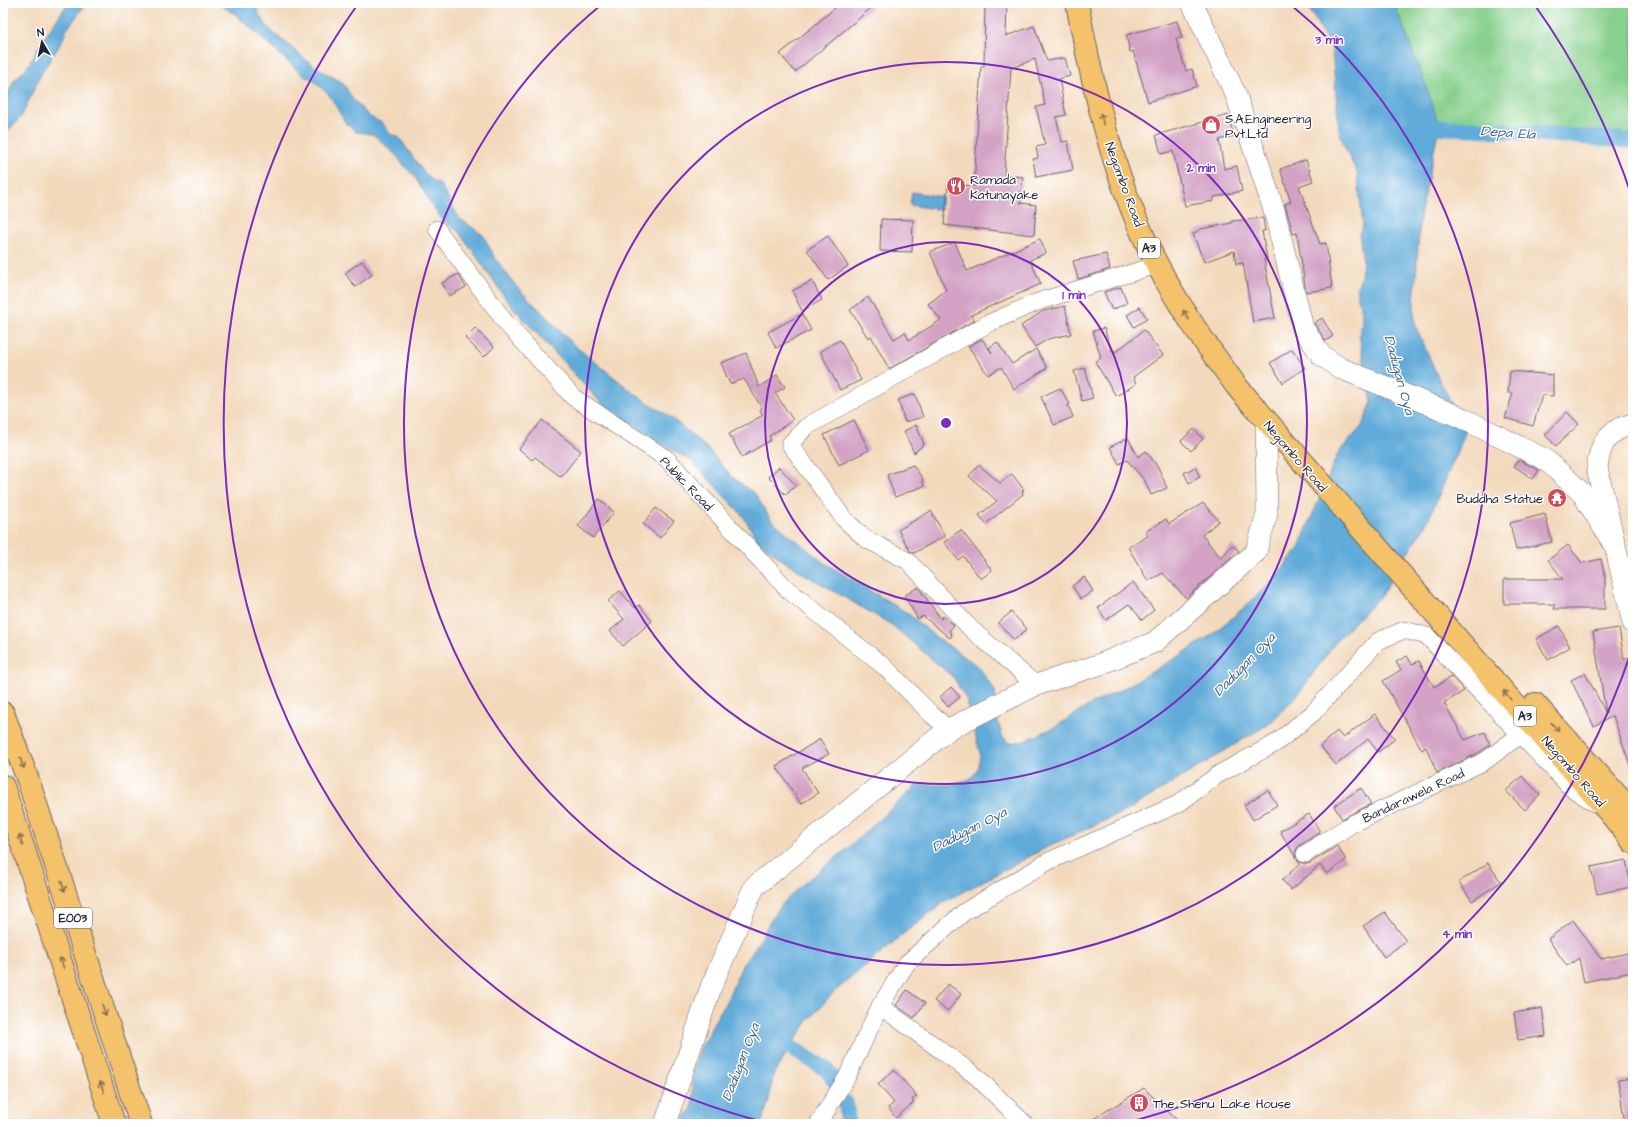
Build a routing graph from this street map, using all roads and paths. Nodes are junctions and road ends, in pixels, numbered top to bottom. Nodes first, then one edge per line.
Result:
1 (1077, 3) edge
2 (1091, 3) edge
3 (1192, 3) edge
4 (437, 229) dead end
5 (1157, 265) junction
6 (1266, 421) junction
7 (1633, 424) edge
8 (1300, 452) junction
9 (1615, 546) junction
10 (1421, 586) junction
11 (1630, 598) edge
12 (1633, 623) edge
13 (1036, 685) junction
14 (3, 713) edge
15 (957, 725) junction
16 (1520, 735) junction
17 (3, 786) edge
18 (1609, 812) junction
19 (1633, 813) edge
20 (1633, 842) edge
21 (1306, 854) dead end
22 (880, 1006) junction
23 (114, 1124) edge
24 (141, 1124) edge
25 (665, 1124) edge
26 (818, 1124) edge
27 (1025, 1124) edge

5 -> 1 highway, Negombo Road / A3
2 - 8 highway, Negombo Road / A3
3 - 9 street
4 - 15 street, Public Road
6 -> 5 highway, Negombo Road / A3
5 - 13 street
6 - 8 highway, Negombo Road / A3
6 - 13 street
7 - 9 street
8 - 10 highway, Negombo Road / A3
9 - 11 street
18 -> 10 highway, Negombo Road / A3
10 -> 19 highway, Negombo Road / A3
11 - 12 street
13 - 15 street
14 -> 24 highway, E003
15 - 25 street
16 - 18 street
16 - 21 street, Bandarawela Road
16 - 22 street
23 -> 17 highway, E003
18 - 20 highway, Negombo Road / A3
22 - 26 street
22 - 27 street

